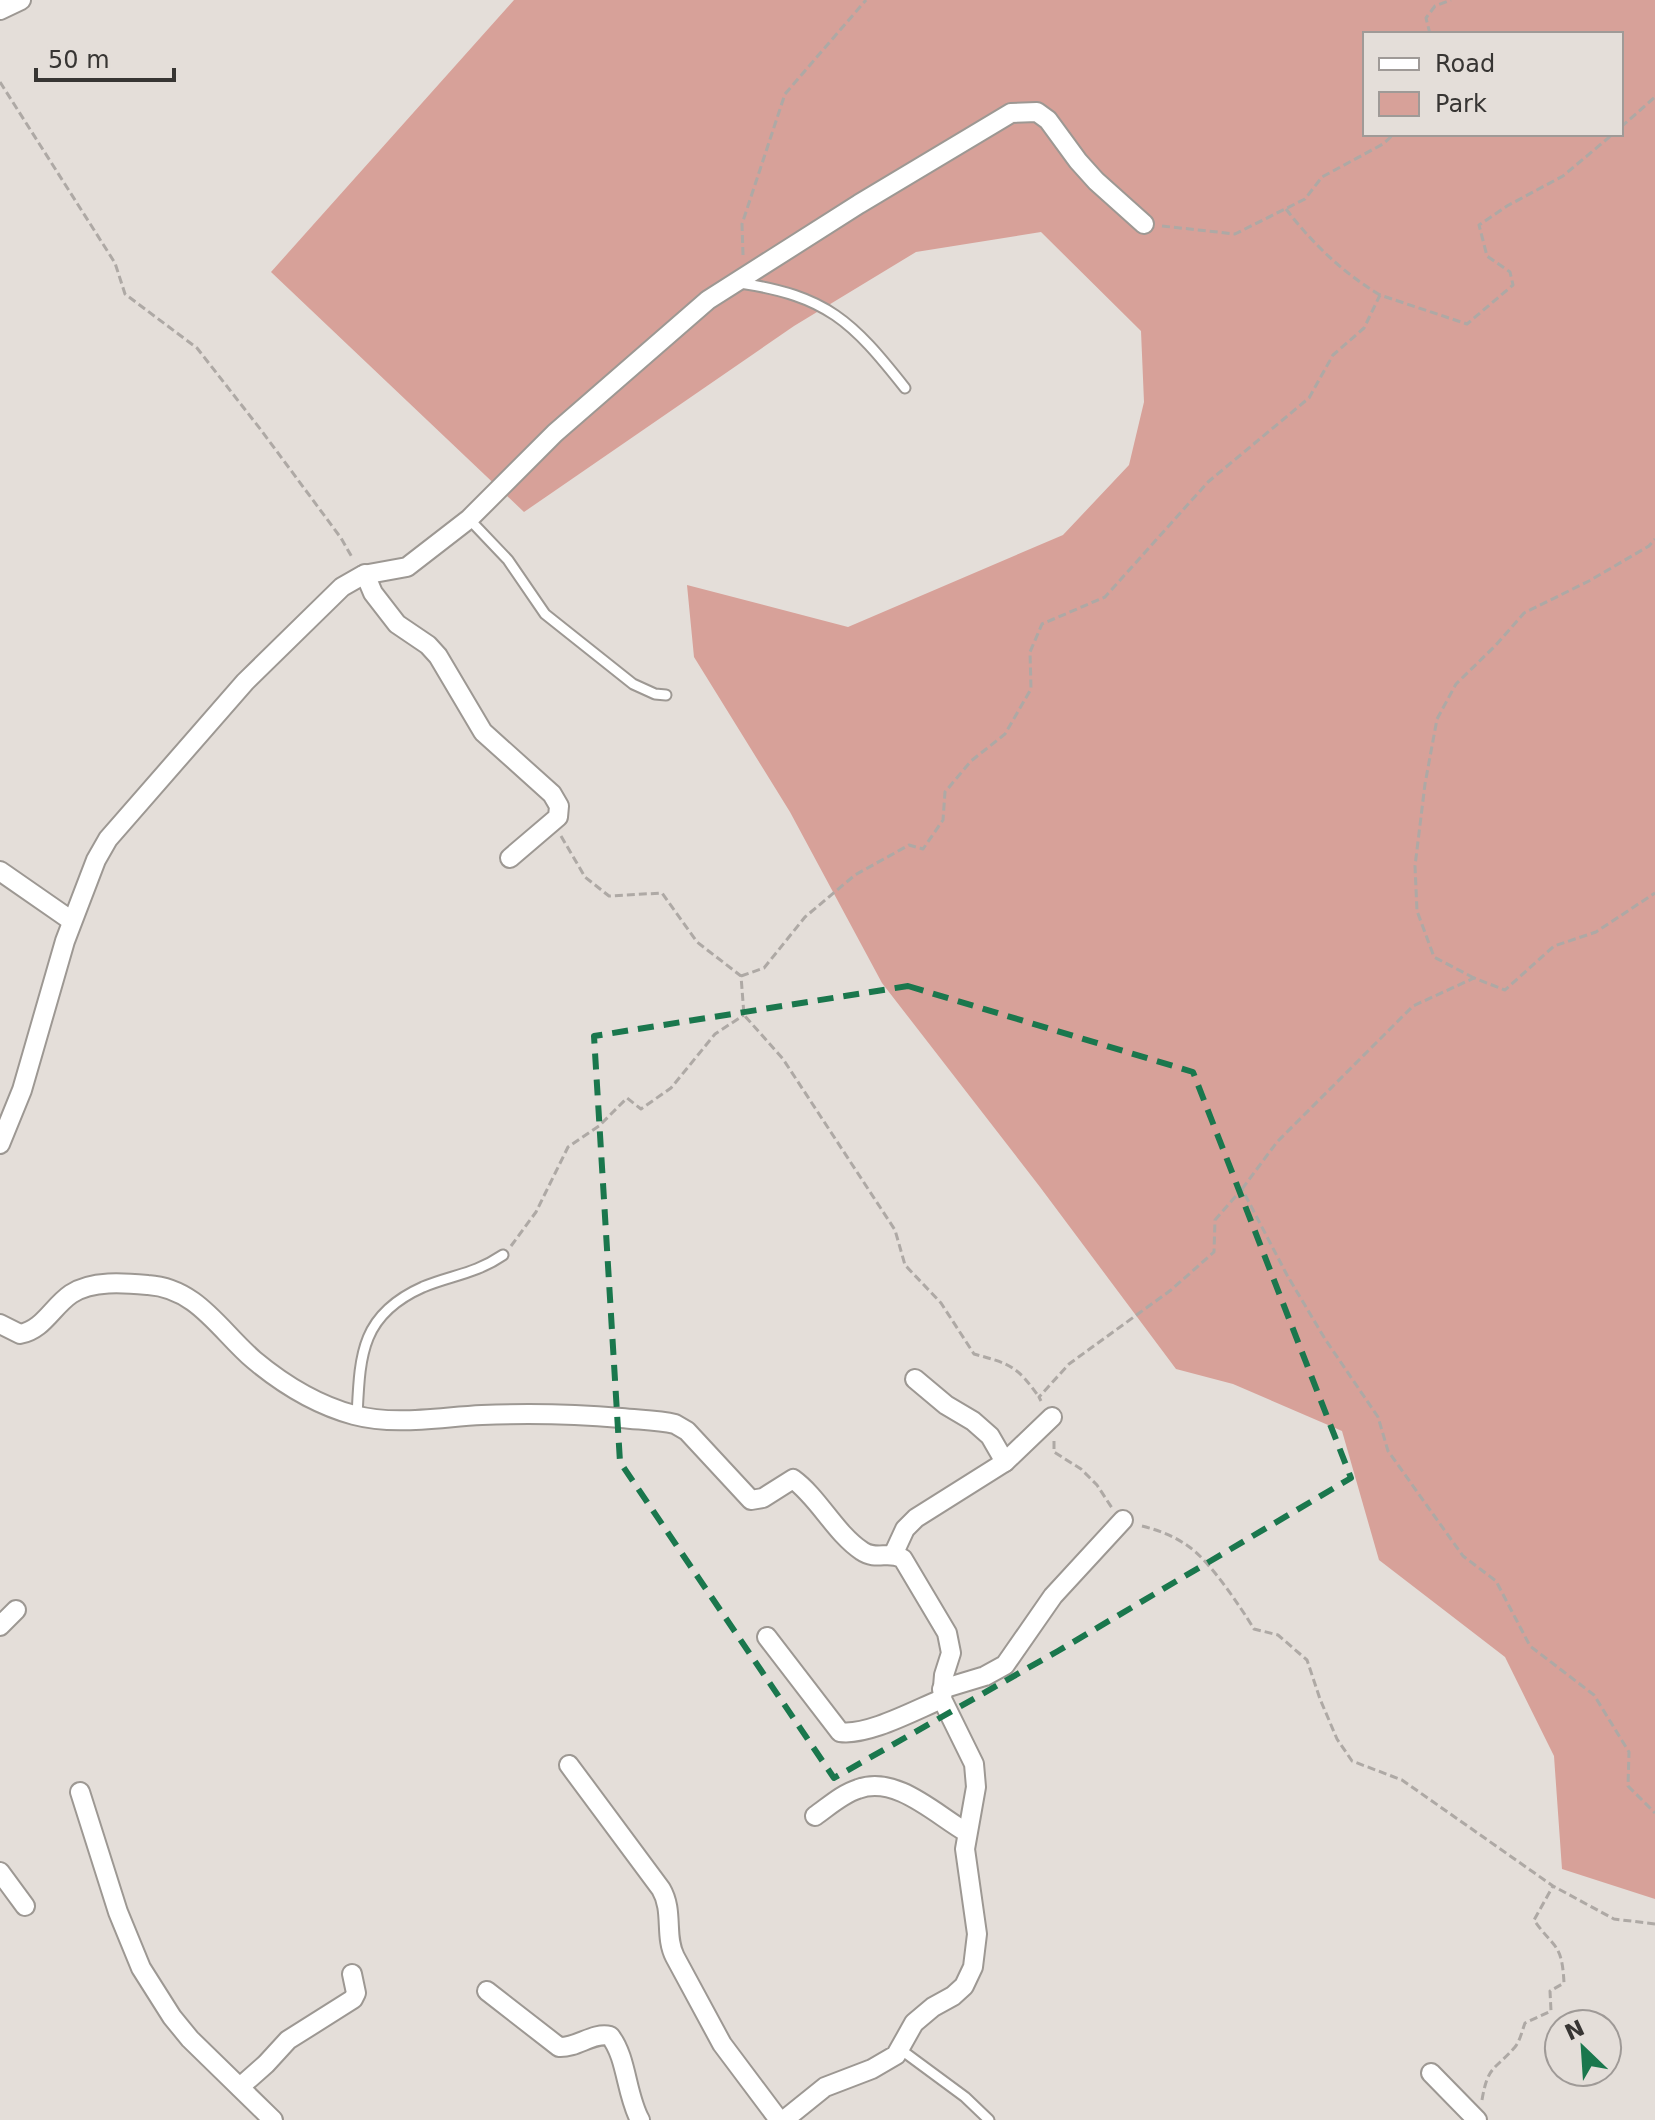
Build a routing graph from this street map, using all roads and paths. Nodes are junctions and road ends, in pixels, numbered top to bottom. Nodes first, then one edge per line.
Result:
1 (21, 0) edge
2 (866, 0) edge
3 (1451, 0) edge
4 (0, 10) edge
5 (1430, 32) edge
6 (0, 82) edge
7 (1655, 97) edge
8 (1623, 125) edge
9 (1392, 136) edge
10 (1611, 136) edge
11 (1286, 208) junction
12 (1144, 224) joint
13 (740, 280) junction
14 (1380, 295) junction
15 (905, 388) dead end
16 (469, 519) junction
17 (1655, 539) edge
18 (364, 575) junction
19 (666, 695) dead end
20 (553, 823) junction
21 (510, 858) dead end
22 (0, 871) edge
23 (1655, 893) edge
24 (72, 921) junction
25 (741, 976) junction
26 (1474, 978) junction
27 (744, 1015) junction
28 (0, 1144) edge
29 (1242, 1189) junction
30 (503, 1255) joint
31 (0, 1324) edge
32 (915, 1379) dead end
33 (1039, 1397) junction
34 (357, 1416) junction
35 (1052, 1417) junction
36 (1005, 1462) junction
37 (1123, 1520) junction
38 (893, 1555) junction
39 (16, 1610) dead end
40 (0, 1626) edge
41 (767, 1637) dead end
42 (942, 1694) junction
43 (569, 1765) dead end
44 (80, 1792) dead end
45 (1655, 1813) edge
46 (815, 1816) dead end
47 (966, 1832) junction
48 (0, 1872) edge
49 (1553, 1886) junction
50 (25, 1906) dead end
51 (1655, 1924) edge
52 (352, 1974) dead end
53 (487, 1991) dead end
54 (900, 2049) junction
55 (1431, 2073) dead end
56 (240, 2087) junction
57 (1479, 2113) edge
58 (273, 2120) edge
59 (640, 2120) edge
60 (782, 2120) edge
61 (989, 2120) edge

1 - 4 street
2 - 13 path
3 - 5 path
6 - 18 path
7 - 8 path
9 - 11 path
10 - 14 path
11 - 12 path
11 - 14 path
12 - 13 street
13 - 15 lane
13 - 16 street
14 - 25 path
16 - 18 street
16 - 19 lane
17 - 26 path
18 - 20 street
18 - 24 street
20 - 21 street
20 - 25 path
22 - 24 street
23 - 26 path
24 - 28 street
25 - 27 path
26 - 29 path
27 - 30 path
27 - 33 path
29 - 33 path
29 - 45 path
30 - 34 lane
31 - 34 street
32 - 36 street
33 - 35 path
34 - 38 street
35 - 36 street
35 - 37 path
36 - 38 street
37 - 42 street
37 - 49 path
38 - 42 street
39 - 40 street
41 - 42 street
42 - 47 street
43 - 60 street
44 - 56 street
46 - 47 street
47 - 54 street
48 - 50 street
49 - 51 path
49 - 57 path
52 - 56 street
53 - 59 street
54 - 60 street
54 - 61 lane
55 - 57 street
56 - 58 street

